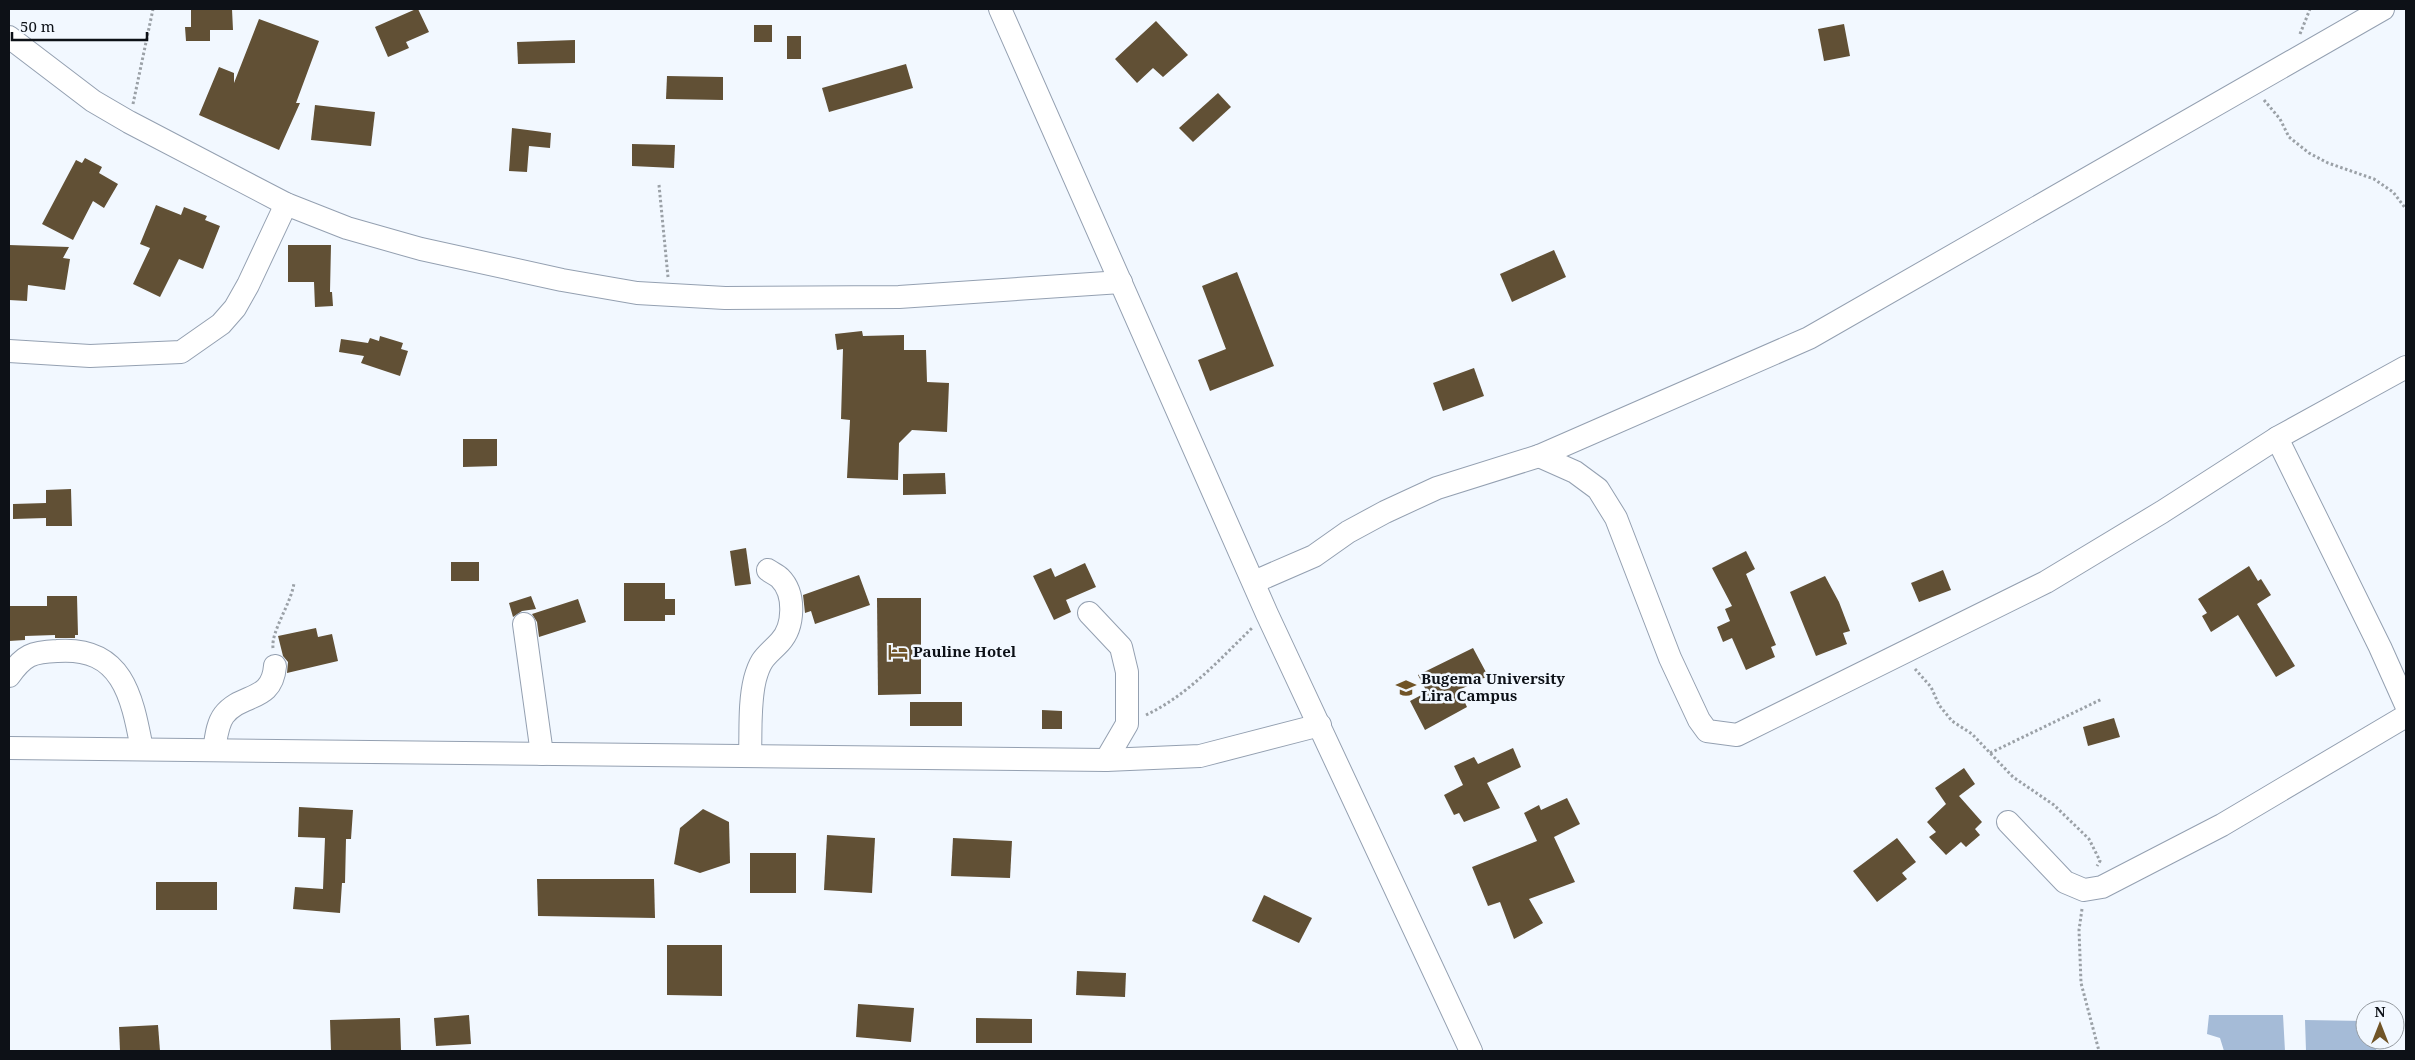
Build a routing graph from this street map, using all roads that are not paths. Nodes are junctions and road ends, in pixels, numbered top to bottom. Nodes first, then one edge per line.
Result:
1 (1000, 9) edge
2 (2383, 9) edge
3 (9, 37) edge
4 (286, 204) junction
5 (1121, 282) junction
6 (9, 351) edge
7 (2406, 367) edge
8 (2277, 438) junction
9 (1539, 456) junction
10 (768, 570) dead end
11 (1254, 582) junction
12 (1089, 613) dead end
13 (524, 624) dead end
14 (275, 666) road end
15 (9, 676) edge
16 (2406, 705) edge
17 (2406, 716) edge
18 (1320, 725) junction
19 (9, 748) edge
20 (142, 748) junction
21 (214, 750) junction
22 (542, 754) junction
23 (750, 755) junction
24 (1106, 760) junction
25 (2008, 822) dead end
26 (1471, 1051) edge

1 - 5 street
2 - 9 street
3 - 4 street
4 - 5 street
4 - 6 street
5 - 11 street
7 - 8 street
8 - 9 street
8 - 16 street
9 - 11 street
10 - 23 street
11 - 18 street
12 - 24 street
13 - 22 street
14 - 21 street
15 - 20 street
17 - 25 street
18 - 24 street
18 - 26 street
19 - 20 street
20 - 21 street
21 - 22 street
22 - 23 street
23 - 24 street

